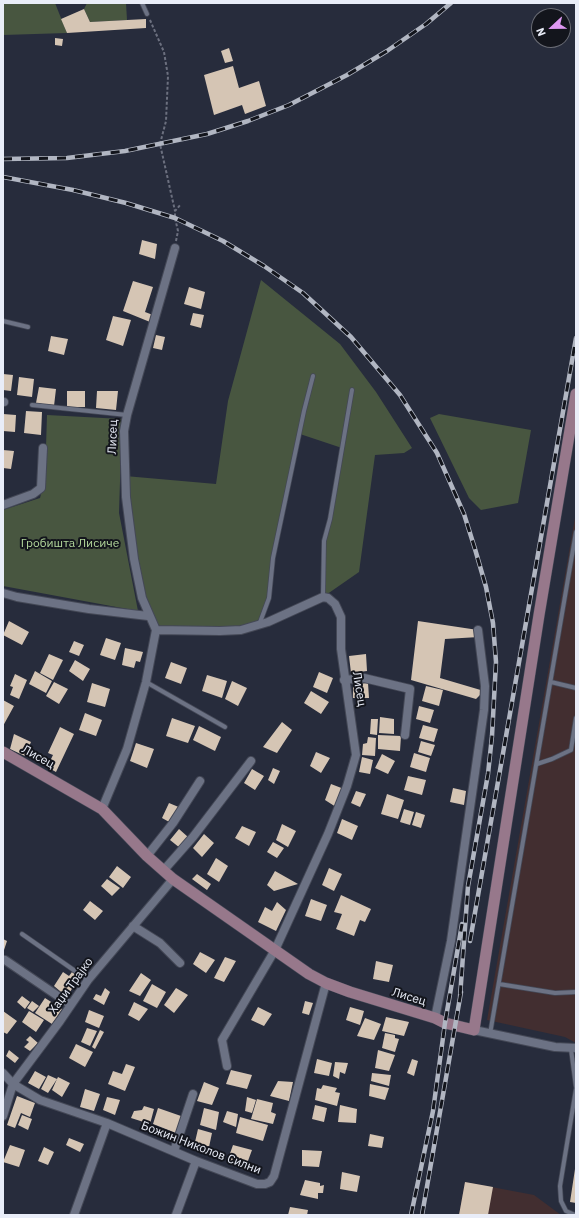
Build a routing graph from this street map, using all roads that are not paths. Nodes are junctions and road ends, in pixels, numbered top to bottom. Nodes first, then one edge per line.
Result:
1 (142, 3) edge
2 (147, 14) road end
3 (174, 248) road end
4 (3, 321) edge
5 (28, 327) dead end
6 (313, 376) dead end
7 (352, 390) dead end
8 (576, 394) edge
9 (32, 405) dead end
10 (126, 415) junction
11 (44, 448) dead end
12 (3, 505) edge
13 (576, 532) edge
14 (3, 593) edge
15 (323, 597) junction
16 (148, 616) junction
17 (259, 625) junction
18 (156, 630) junction
19 (478, 630) dead end
20 (344, 680) junction
21 (146, 682) junction
22 (550, 682) junction
23 (576, 688) edge
24 (576, 718) edge
25 (225, 727) dead end
26 (405, 735) dead end
27 (3, 752) edge
28 (251, 761) dead end
29 (537, 764) junction
30 (200, 781) dead end
31 (102, 809) junction
32 (147, 856) junction
33 (164, 871) junction
34 (173, 879) junction
35 (133, 926) junction
36 (22, 934) dead end
37 (275, 950) junction
38 (5, 960) dead end
39 (180, 963) dead end
40 (88, 980) junction
41 (326, 984) junction
42 (499, 984) junction
43 (576, 992) edge
44 (71, 1005) junction
45 (435, 1018) junction
46 (474, 1030) junction
47 (490, 1034) junction
48 (574, 1049) edge
49 (227, 1066) dead end
50 (3, 1074) edge
51 (13, 1084) junction
52 (576, 1088) edge
53 (193, 1094) dead end
54 (3, 1116) edge
55 (107, 1123) junction
56 (174, 1151) junction
57 (196, 1161) junction
58 (74, 1215) edge
59 (176, 1215) edge
60 (575, 1215) edge

1 - 2 lane
3 - 10 street, Лисец
4 - 5 lane
6 - 17 lane
7 - 15 lane
8 - 46 street
9 - 10 lane
10 - 16 street, Лисец
11 - 12 street
13 - 22 lane
14 - 16 street
15 - 17 street
15 - 20 street, Лисец
16 - 18 street, Лисец
17 - 18 street
18 - 21 street
19 - 45 street
20 - 26 street
20 - 37 street, Лисец
21 - 25 lane
21 - 31 street
22 - 23 lane
22 - 29 lane
24 - 29 lane
27 - 31 street, Лисец
28 - 33 street
29 - 42 lane
30 - 32 street
31 - 32 street, Лисец
32 - 33 street, Лисец
33 - 34 street, Лисец
34 - 35 street, Хаџи Трајко
34 - 37 street, Лисец
35 - 39 street
35 - 40 street, Хаџи Трајко
36 - 40 lane
37 - 41 street, Лисец
37 - 49 street, Лисец
38 - 44 street
40 - 44 street, Хаџи Трајко
41 - 45 street, Лисец
41 - 57 street, Божин Николов Силни
42 - 43 lane
42 - 47 lane
44 - 51 street, Хаџи Трајко
45 - 46 street, Лисец
46 - 47 street
47 - 48 street
48 - 52 lane
50 - 51 street, Божин Николов Силни
51 - 54 street, Хаџи Трајко
51 - 55 street, Божин Николов Силни
52 - 60 lane
53 - 56 street
55 - 56 street, Божин Николов Силни
55 - 58 street
56 - 57 street, Божин Николов Силни
57 - 59 street

